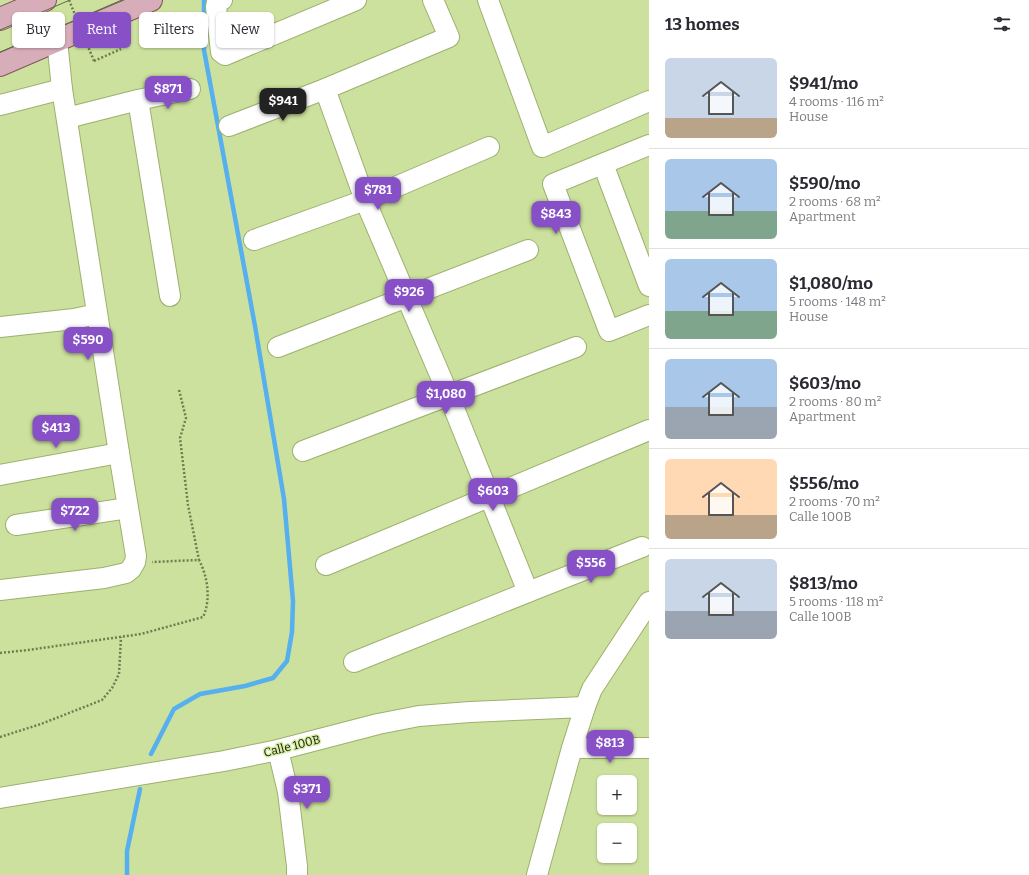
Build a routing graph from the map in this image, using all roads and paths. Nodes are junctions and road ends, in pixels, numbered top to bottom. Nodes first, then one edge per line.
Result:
1 (44, 0) edge
2 (69, 0) edge
3 (151, 0) edge
4 (222, 0) edge
5 (356, 0) edge
6 (433, 0) edge
7 (488, 0) edge
8 (0, 19) edge
9 (65, 37) edge
10 (39, 48) edge
11 (58, 48) edge
12 (121, 49) dead end
13 (0, 65) edge
14 (62, 89) junction
15 (190, 89) dead end
16 (325, 89) junction
17 (138, 100) junction
18 (649, 101) edge
19 (0, 105) edge
20 (67, 118) junction
21 (229, 126) dead end
22 (649, 145) edge
23 (489, 147) dead end
24 (603, 164) junction
25 (365, 200) junction
26 (254, 240) dead end
27 (528, 250) dead end
28 (649, 286) edge
29 (170, 296) dead end
30 (406, 297) junction
31 (97, 314) junction
32 (649, 315) edge
33 (0, 327) edge
34 (278, 347) dead end
35 (576, 347) dead end
36 (179, 390) dead end
37 (449, 396) junction
38 (649, 430) edge
39 (303, 451) dead end
40 (119, 453) junction
41 (0, 475) edge
42 (490, 495) junction
43 (128, 508) junction
44 (16, 525) dead end
45 (642, 547) dead end
46 (199, 560) junction
47 (135, 562) junction
48 (326, 565) dead end
49 (0, 590) edge
50 (528, 592) junction
51 (649, 602) edge
52 (121, 637) junction
53 (0, 653) edge
54 (354, 662) dead end
55 (585, 707) junction
56 (0, 737) edge
57 (572, 748) junction
58 (649, 748) edge
59 (278, 750) junction
60 (0, 798) edge
61 (297, 875) edge
62 (537, 875) edge

1 - 8 main road
2 - 12 path, bridge
3 - 9 main road
4 - 5 street
6 - 16 street
7 - 18 street
10 - 13 main road
11 - 14 street
14 - 19 street
14 - 20 street
15 - 17 street
16 - 21 street
16 - 25 street
17 - 20 street
17 - 29 street
20 - 31 street
22 - 24 street
23 - 25 street
24 - 28 street
24 - 32 street
25 - 26 street
25 - 30 street
27 - 30 street
30 - 34 street
30 - 37 street
31 - 33 street
31 - 40 street
35 - 37 street
36 - 46 path
37 - 39 street
37 - 42 street
38 - 42 street
40 - 41 street
40 - 43 street
42 - 48 street
42 - 50 street
43 - 44 street
43 - 47 street
45 - 50 street
46 - 47 path
46 - 52 path
47 - 49 street
50 - 54 street
51 - 55 street
52 - 53 path
52 - 56 path
55 - 57 street
55 - 59 street, Calle 100B
57 - 58 street
57 - 62 street
59 - 60 street, Calle 100B
59 - 61 street

